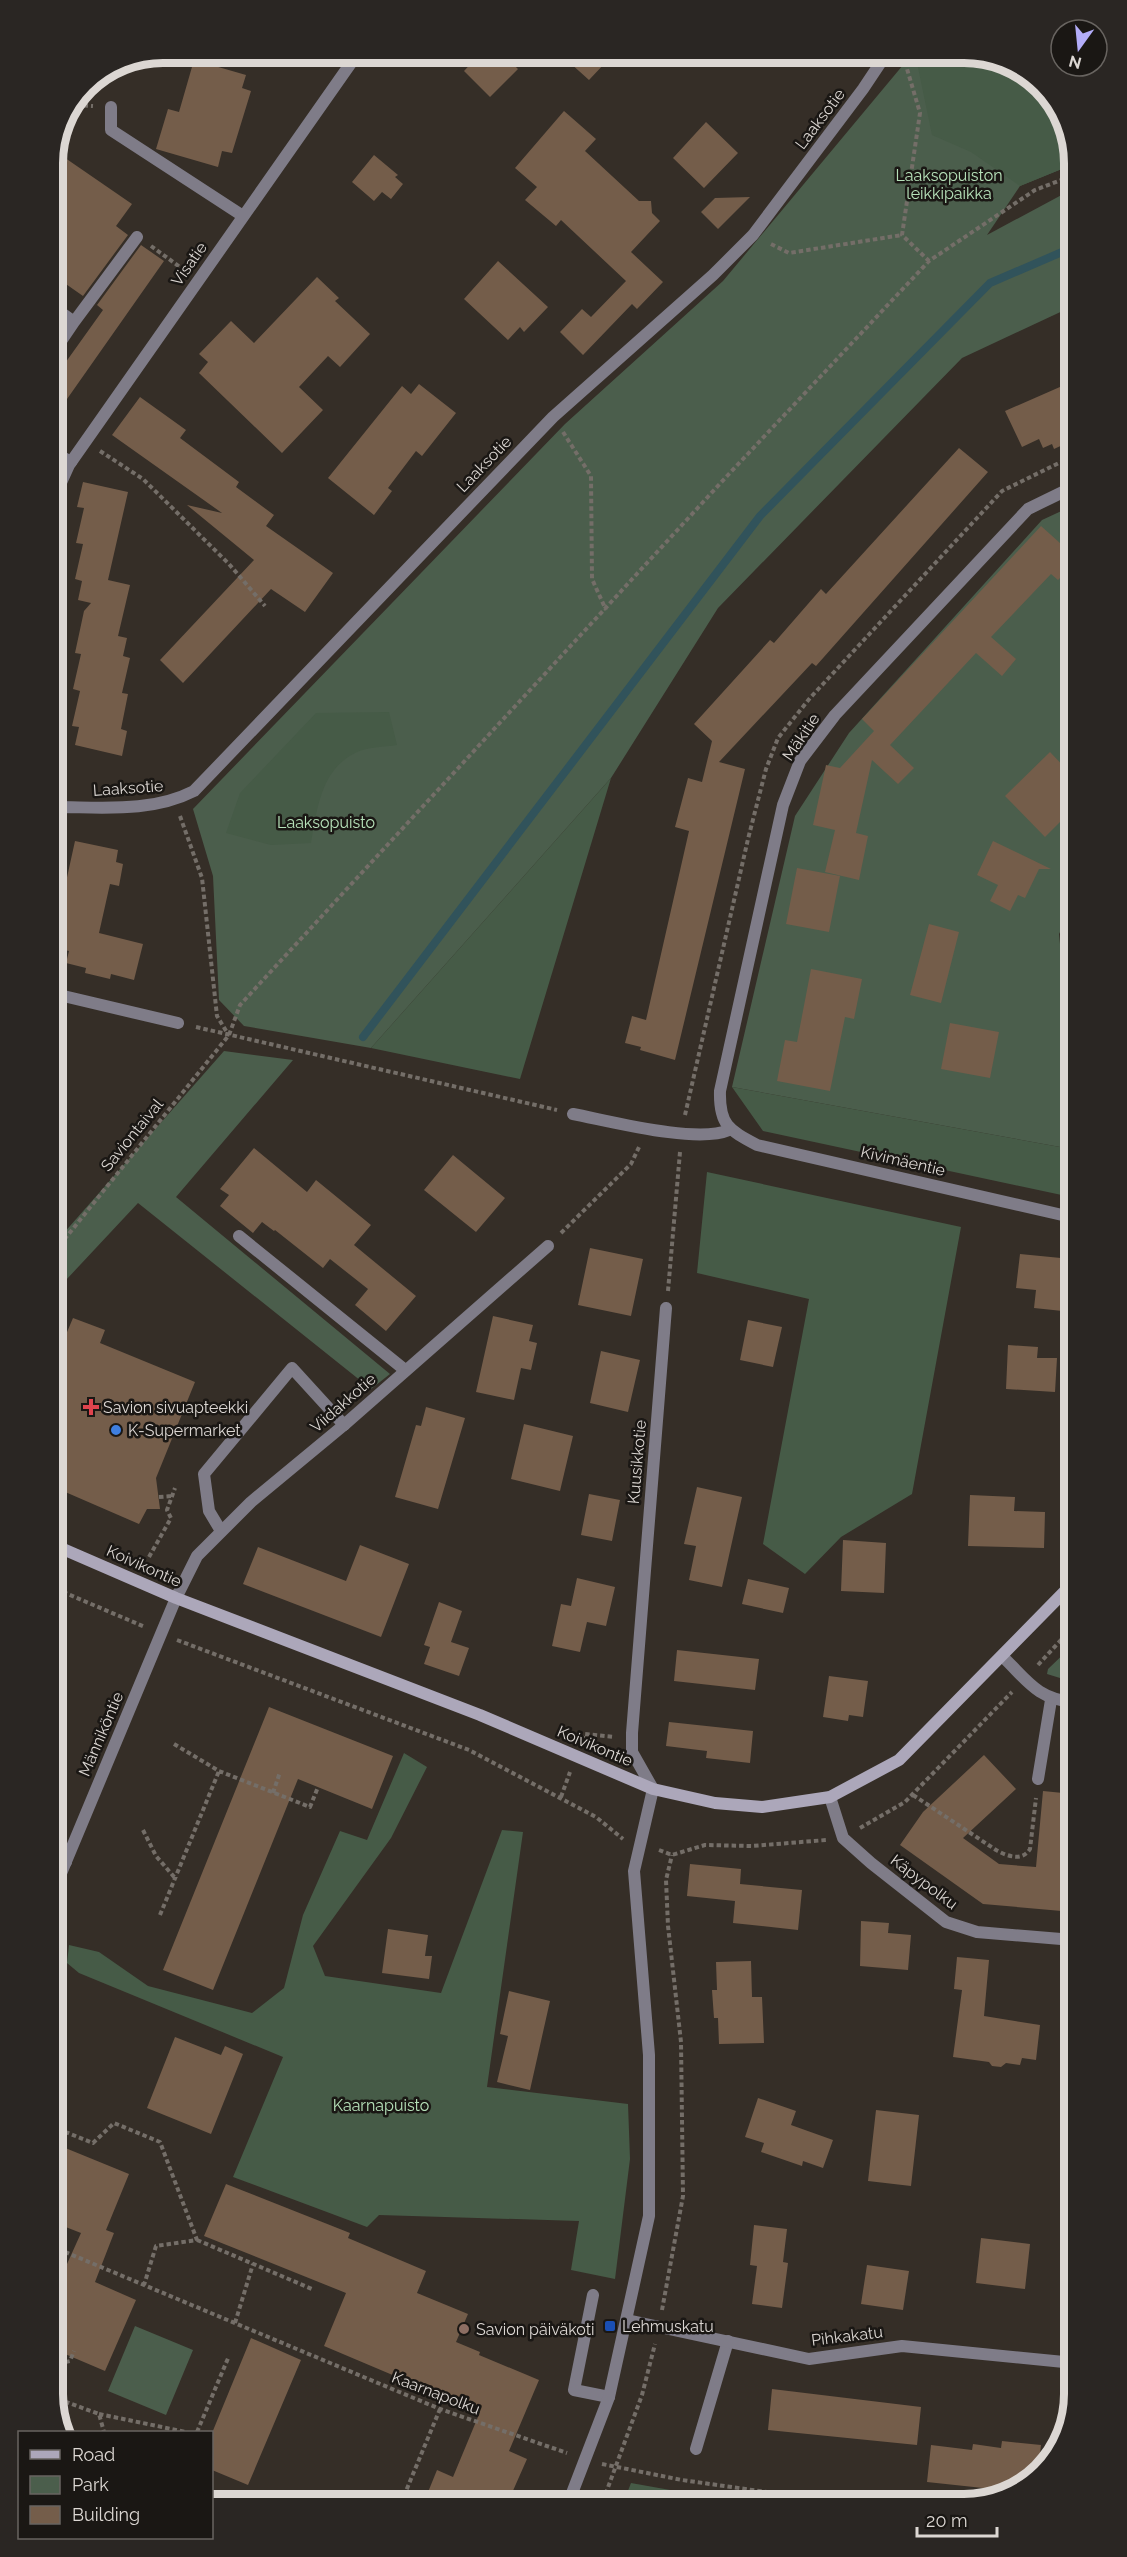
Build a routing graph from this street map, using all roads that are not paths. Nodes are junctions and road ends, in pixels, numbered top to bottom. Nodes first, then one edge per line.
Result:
1 (350, 63) edge
2 (881, 63) edge
3 (111, 106) dead end
4 (243, 216) junction
5 (137, 237) road end
6 (63, 314) edge
7 (75, 322) junction
8 (63, 339) edge
9 (63, 458) edge
10 (71, 462) junction
11 (63, 479) edge
12 (1064, 492) edge
13 (63, 807) edge
14 (63, 996) edge
15 (178, 1023) road end
16 (573, 1114) road end
17 (729, 1130) junction
18 (1064, 1215) edge
19 (239, 1236) dead end
20 (548, 1246) road end
21 (666, 1308) road end
22 (405, 1370) junction
23 (344, 1425) junction
24 (221, 1531) junction
25 (63, 1549) edge
26 (1064, 1592) edge
27 (176, 1598) junction
28 (1003, 1657) junction
29 (1051, 1700) junction
30 (1064, 1701) edge
31 (1038, 1779) road end
32 (653, 1789) junction
33 (830, 1797) junction
34 (63, 1856) edge
35 (1064, 1939) edge
36 (593, 2295) dead end
37 (627, 2320) junction
38 (728, 2341) junction
39 (1064, 2362) edge
40 (609, 2397) junction
41 (696, 2449) dead end
42 (572, 2494) edge

1 - 4 street, Visatie
2 - 13 street, Laaksotie
3 - 4 street
4 - 10 street, Visatie
5 - 7 street
6 - 7 street
7 - 8 street
9 - 10 street
10 - 11 street, Visatie
12 - 17 street, Mäkitie
14 - 15 street
16 - 17 street
17 - 18 street, Kivimäentie
19 - 22 street
20 - 22 street, Viidakkotie
21 - 32 street, Kuusikkotie
22 - 23 street, Viidakkotie
23 - 24 street, Viidakkotie
23 - 24 street
24 - 27 street, Viidakkotie
25 - 27 main road, Koivikontie
26 - 28 main road, Koivikontie
27 - 32 main road, Koivikontie
27 - 34 street, Männiköntie
28 - 29 street
28 - 33 main road, Koivikontie
29 - 30 street
29 - 31 street
32 - 33 main road, Koivikontie
32 - 37 street
33 - 35 street, Käpypolku
36 - 40 street
37 - 38 street, Pihkakatu
37 - 40 street
38 - 39 street, Pihkakatu
38 - 41 street
40 - 42 street

